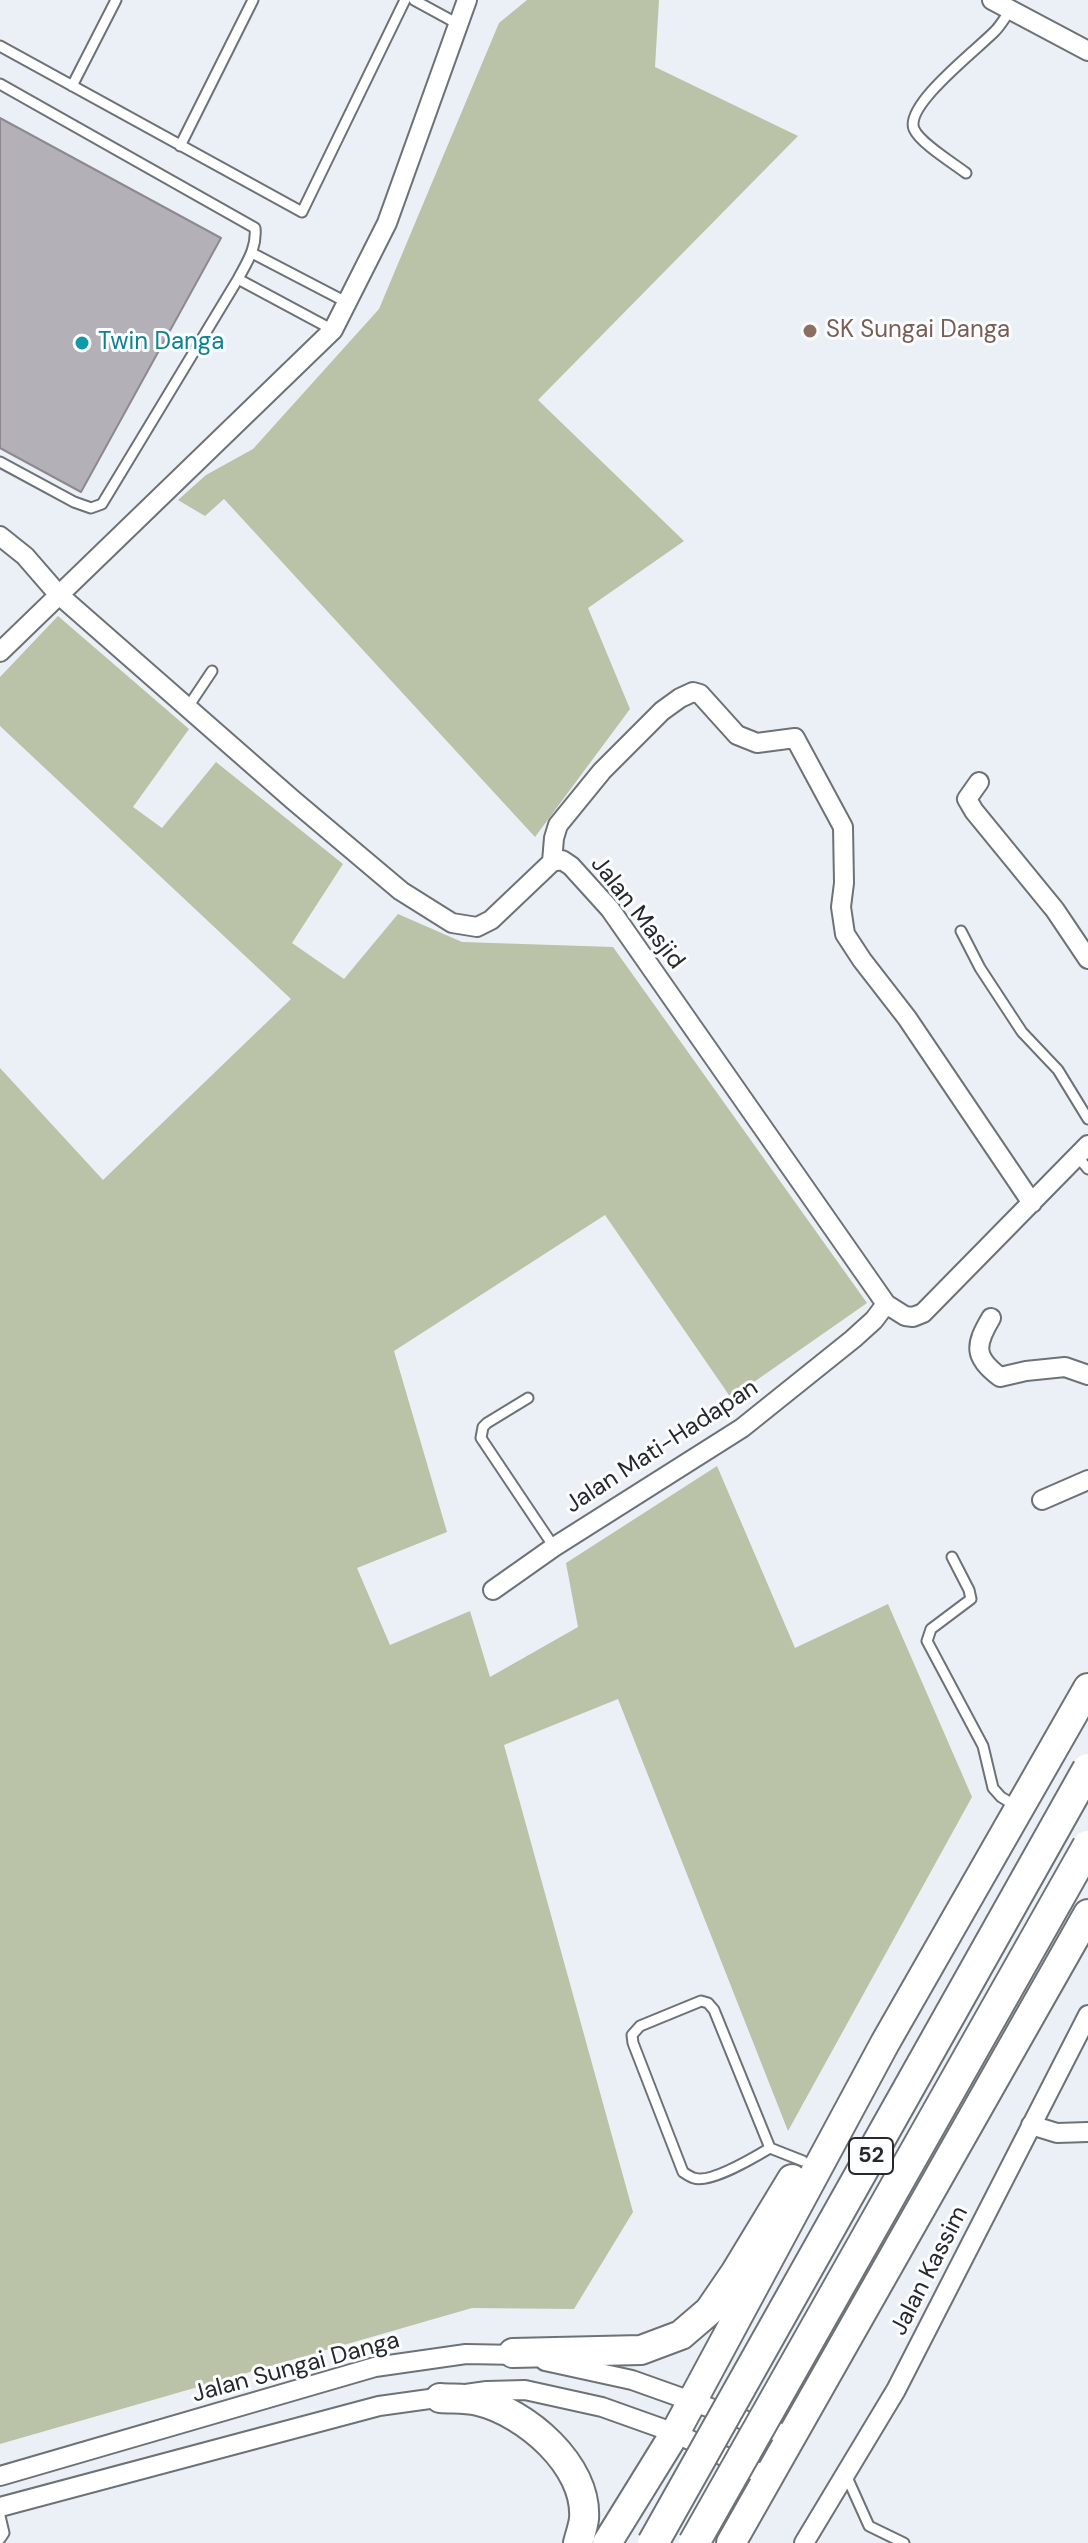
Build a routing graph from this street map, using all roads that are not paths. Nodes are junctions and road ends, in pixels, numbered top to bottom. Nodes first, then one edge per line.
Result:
1 (116, 0) edge
2 (253, 0) edge
3 (405, 0) edge
4 (414, 0) edge
5 (467, 0) edge
6 (992, 0) edge
7 (1010, 11) junction
8 (458, 24) junction
9 (0, 46) edge
10 (1088, 51) edge
11 (0, 84) edge
12 (72, 86) junction
13 (180, 146) junction
14 (966, 173) dead end
15 (252, 253) junction
16 (238, 279) junction
17 (349, 304) junction
18 (333, 330) junction
19 (0, 462) edge
20 (0, 536) edge
21 (58, 594) junction
22 (0, 652) edge
23 (212, 671) dead end
24 (188, 707) junction
25 (979, 782) dead end
26 (552, 862) junction
27 (961, 931) dead end
28 (1088, 959) edge
29 (1088, 1119) edge
30 (1084, 1157) edge
31 (1032, 1203) junction
32 (886, 1304) junction
33 (991, 1318) dead end
34 (1088, 1375) edge
35 (528, 1398) dead end
36 (1088, 1480) edge
37 (1042, 1500) dead end
38 (554, 1547) junction
39 (952, 1557) dead end
40 (493, 1590) dead end
41 (1088, 1688) edge
42 (1088, 1769) edge
43 (1021, 1809) junction
44 (1088, 1846) edge
45 (1088, 1914) edge
46 (1088, 2015) edge
47 (885, 2043) junction
48 (1031, 2125) junction
49 (1088, 2132) edge
50 (770, 2148) junction
51 (803, 2161) junction
52 (741, 2311) junction
53 (513, 2353) junction
54 (840, 2353) junction
55 (440, 2398) junction
56 (692, 2401) junction
57 (675, 2433) junction
58 (792, 2437) junction
59 (846, 2475) junction
60 (0, 2476) edge
61 (770, 2478) junction
62 (0, 2507) edge
63 (0, 2516) edge
64 (622, 2516) junction
65 (0, 2539) edge
66 (578, 2543) edge
67 (607, 2543) edge
68 (653, 2543) edge
69 (694, 2543) edge
70 (721, 2543) edge
71 (731, 2543) edge
72 (804, 2543) edge
73 (904, 2543) edge

1 - 12 lane
2 - 13 lane
3 - 13 lane
4 - 8 lane
5 - 8 street
6 - 7 street
7 - 10 street
7 - 14 lane
8 - 17 street
9 - 12 lane
11 - 15 lane
12 - 13 lane
15 - 16 lane
15 - 17 lane
16 - 18 lane
16 - 19 lane
17 - 18 street
18 - 21 street
20 - 21 street, Jalan Masjid
21 - 22 street
21 - 24 street, Jalan Masjid
23 - 24 lane
24 - 26 street, Jalan Masjid
25 - 28 street
26 - 31 street
26 - 32 street, Jalan Masjid
27 - 29 lane
30 - 31 street
31 - 32 street
32 - 38 street, Jalan Mati-Hadapan
33 - 34 street
35 - 38 lane
36 - 37 street
38 - 40 street, Jalan Mati-Hadapan
39 - 43 lane
41 - 43 main road
42 - 68 highway, 52, bridge
43 - 47 main road
44 - 69 highway, 52, bridge
45 - 54 main road
46 - 48 street, Jalan Kassim
47 - 51 main road
47 - 52 main road
48 - 49 street
48 - 59 street, Jalan Kassim
50 - 50 lane
50 - 51 lane
51 - 53 main road
52 - 54 main road
52 - 56 main road
53 - 56 street, Jalan Sungai Danga
53 - 60 street, Jalan Sungai Danga
54 - 58 main road
55 - 57 street
55 - 62 street
55 - 66 main road
56 - 57 main road
56 - 58 street, Jalan Sungai Danga
57 - 61 street
57 - 64 main road
58 - 61 main road
59 - 72 street, Jalan Kassim
59 - 73 lane
61 - 71 main road
63 - 65 lane
64 - 67 main road
64 - 70 main road

